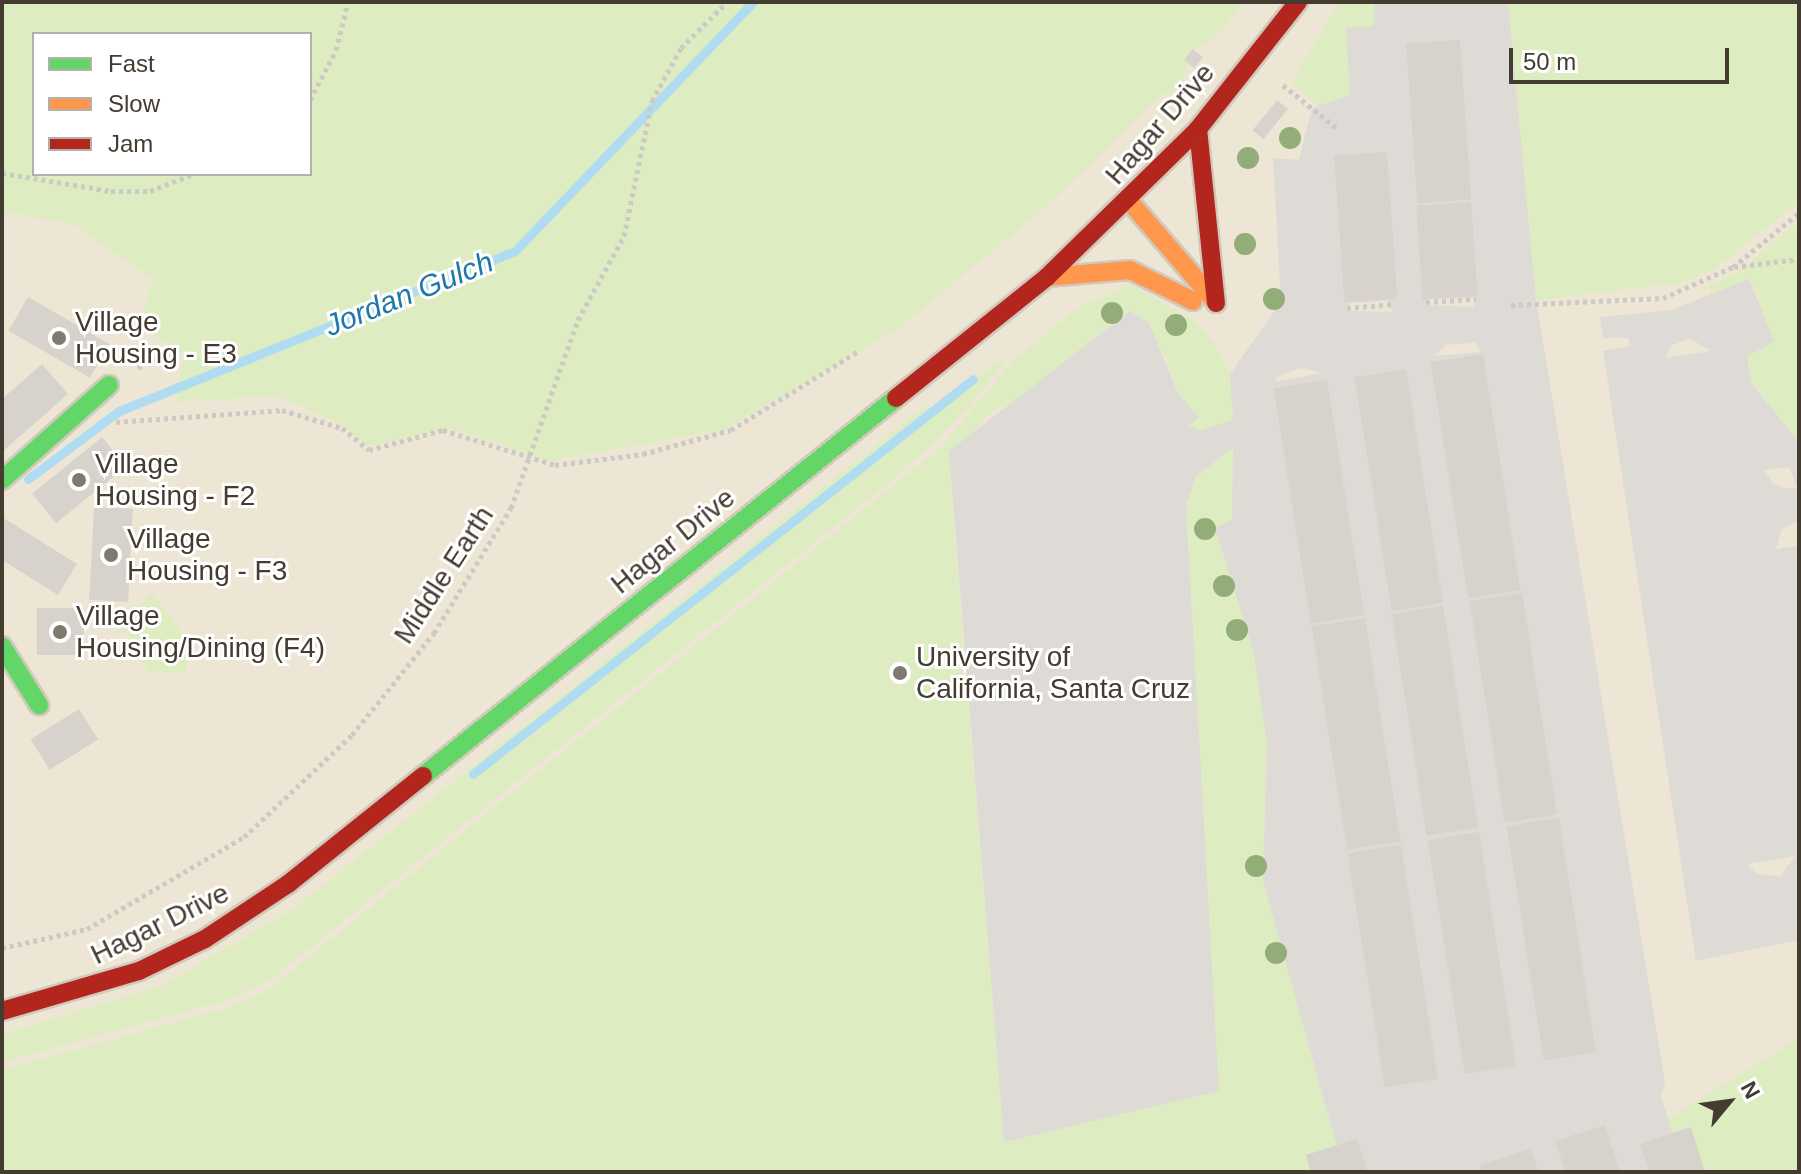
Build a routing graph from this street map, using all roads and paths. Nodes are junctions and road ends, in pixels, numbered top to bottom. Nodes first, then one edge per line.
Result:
1 (348, 2) edge
2 (727, 2) edge
3 (1298, 2) edge
4 (1283, 85) dead end
5 (312, 96) edge
6 (1198, 129) junction
7 (1338, 129) dead end
8 (2, 173) edge
9 (188, 176) edge
10 (1130, 202) junction
11 (1799, 213) edge
12 (1172, 255) junction
13 (1799, 259) edge
14 (1733, 267) junction
15 (1047, 277) junction
16 (1476, 299) dead end
17 (1426, 302) dead end
18 (1394, 304) dead end
19 (1511, 305) dead end
20 (1347, 308) dead end
21 (857, 352) dead end
22 (109, 385) dead end
23 (121, 426) dead end
24 (529, 461) junction
25 (2, 480) edge
26 (2, 646) edge
27 (39, 705) dead end
28 (2, 948) edge
29 (2, 1011) edge

1 - 5 path
2 - 24 path, Middle Earth
3 - 6 main road, Hagar Drive
4 - 7 path
6 - 10 main road, Hagar Drive
6 - 12 main road
8 - 9 path
10 - 12 main road
10 - 15 main road, Hagar Drive
11 - 14 path
12 - 15 main road
13 - 14 path
14 - 19 path
15 - 29 main road, Hagar Drive
16 - 17 path
18 - 20 path
21 - 24 path
22 - 25 main road
23 - 24 path
24 - 28 path, Middle Earth
26 - 27 main road

